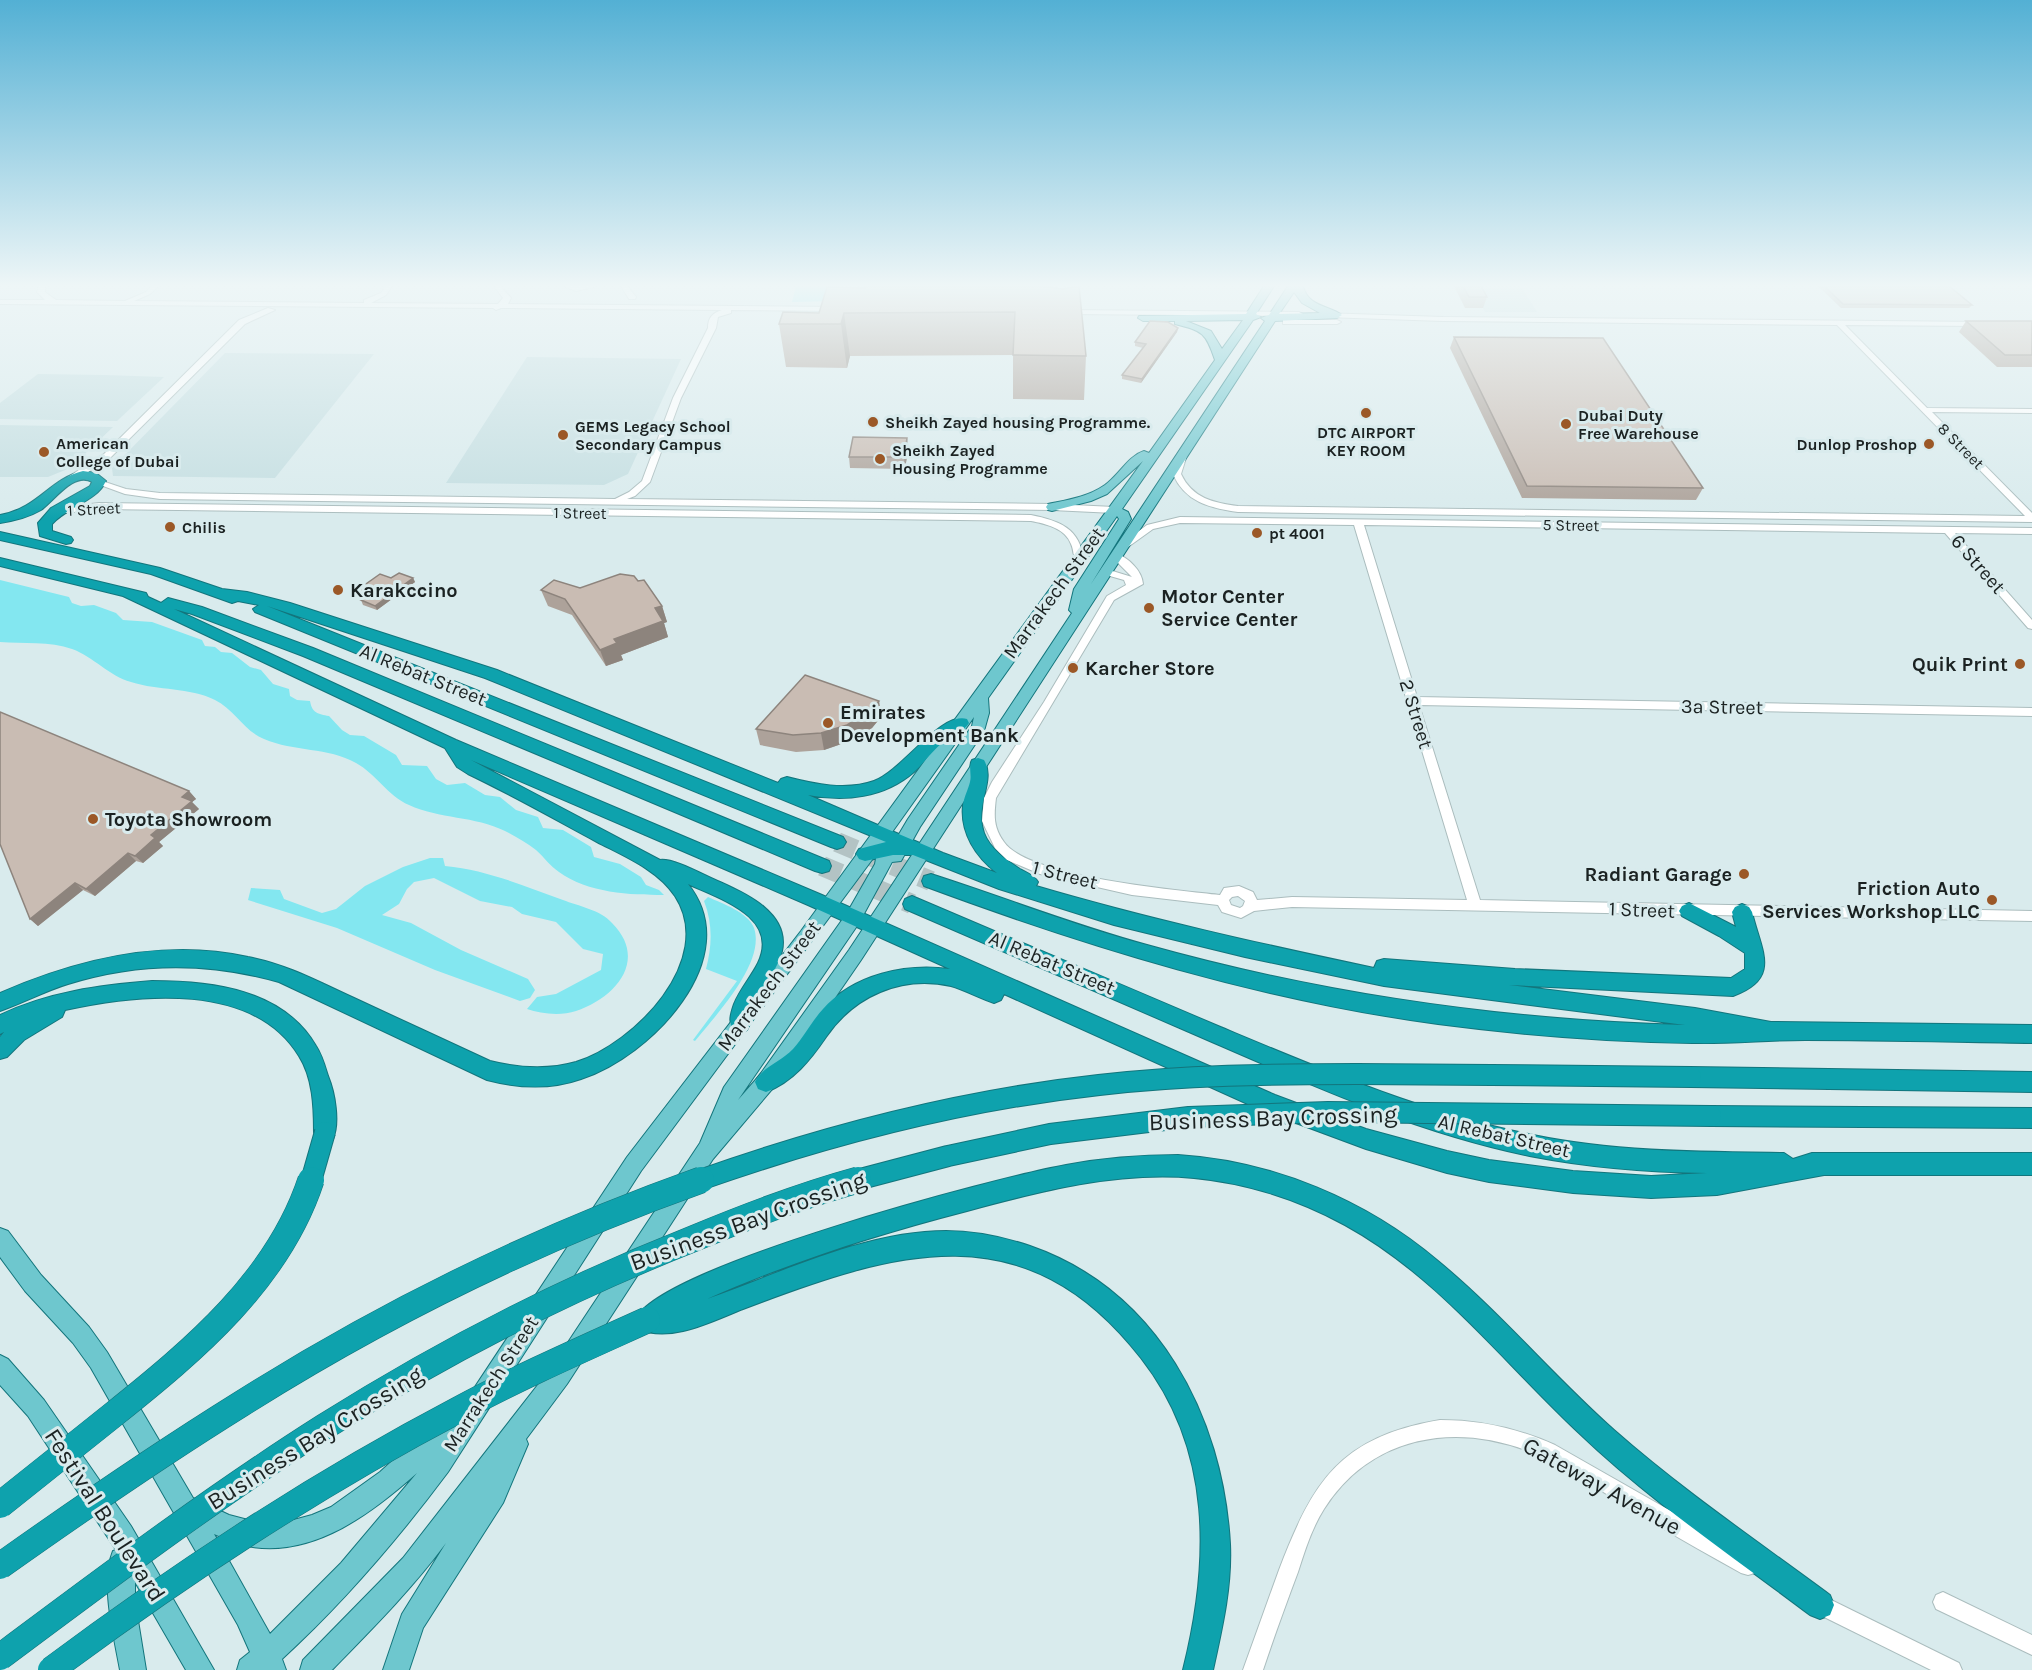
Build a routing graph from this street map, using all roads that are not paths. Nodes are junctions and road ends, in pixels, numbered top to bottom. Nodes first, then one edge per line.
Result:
1 (200, 364) edge
2 (694, 364) edge
3 (1217, 364) edge
4 (1241, 364) edge
5 (1880, 364) edge
6 (1926, 410) junction
7 (2032, 411) edge
8 (1156, 450) junction
9 (1183, 454) junction
10 (107, 456) junction
11 (71, 479) junction
12 (99, 481) junction
13 (646, 482) junction
14 (333, 499) junction
15 (610, 502) junction
16 (640, 502) junction
17 (1052, 507) junction
18 (207, 508) junction
19 (1114, 510) junction
20 (56, 511) junction
21 (1434, 512) junction
22 (650, 513) junction
23 (2032, 518) edge
24 (0, 519) edge
25 (1358, 522) junction
26 (1436, 523) junction
27 (1947, 529) junction
28 (2032, 531) edge
29 (0, 536) edge
30 (1118, 553) junction
31 (85, 554) junction
32 (1079, 561) junction
33 (0, 562) edge
34 (1106, 572) junction
35 (1127, 590) junction
36 (129, 594) junction
37 (222, 594) junction
38 (1077, 617) junction
39 (2032, 626) edge
40 (980, 697) junction
41 (1412, 701) junction
42 (2032, 712) edge
43 (961, 723) junction
44 (450, 744) junction
45 (978, 764) junction
46 (741, 776) junction
47 (837, 842) tunnel mouth
48 (893, 846) junction
49 (634, 854) junction
50 (822, 866) tunnel mouth
51 (931, 881) tunnel mouth
52 (1223, 900) junction
53 (912, 904) tunnel mouth
54 (1475, 905) junction
55 (829, 906) junction
56 (1252, 906) junction
57 (1689, 911) junction
58 (1742, 912) junction
59 (2032, 916) edge
60 (1114, 917) junction
61 (863, 922) junction
62 (1754, 949) junction
63 (1310, 962) junction
64 (102, 994) junction
65 (1028, 996) junction
66 (0, 1002) edge
67 (740, 1024) junction
68 (0, 1025) edge
69 (1771, 1030) junction
70 (2032, 1034) edge
71 (0, 1050) edge
72 (766, 1082) junction
73 (2032, 1082) edge
74 (2032, 1118) edge
75 (706, 1152) junction
76 (1824, 1164) junction
77 (2032, 1164) edge
78 (0, 1239) edge
79 (647, 1320) junction
80 (0, 1367) edge
81 (490, 1385) junction
82 (523, 1425) junction
83 (0, 1505) edge
84 (184, 1507) junction
85 (122, 1535) junction
86 (0, 1566) edge
87 (1944, 1602) dead end
88 (1820, 1605) junction
89 (2032, 1645) edge
90 (0, 1657) edge
91 (263, 1665) edge
92 (51, 1670) edge
93 (133, 1670) edge
94 (201, 1670) edge
95 (313, 1670) edge
96 (396, 1670) edge
97 (1198, 1670) edge
98 (1253, 1670) edge
99 (1952, 1670) edge

1 - 10 street
2 - 13 street
3 - 8 main road, Marrakech Street
4 - 9 main road, Marrakech Street
5 - 6 street, 8 Street
6 - 7 street
6 - 23 street, 8 Street
8 - 17 main road
8 - 19 main road, Marrakech Street
9 - 21 street, 5 Street
9 - 30 main road, Marrakech Street
10 - 11 street
10 - 12 street
11 - 12 highway
11 - 24 highway
12 - 14 street, 1 Street
12 - 20 highway
13 - 15 street
13 - 16 street
14 - 15 street, 1 Street
14 - 18 street
15 - 16 street, 1 Street
16 - 17 street, 1 Street
16 - 22 street
17 - 19 street, 1 Street
18 - 20 street, 1 Street
18 - 22 street, 1 Street
19 - 32 main road, Marrakech Street
19 - 38 main road
20 - 31 highway
21 - 23 street, 5 Street
21 - 26 street
22 - 32 street, 1 Street
25 - 26 street, 5 Street
25 - 30 street, 5 Street
25 - 41 street, 2 Street
26 - 27 street, 5 Street
27 - 28 street, 5 Street
27 - 39 street, 6 Street
29 - 31 highway, Al Rebat Street
30 - 34 main road, Marrakech Street
30 - 35 street
31 - 37 highway, Al Rebat Street
32 - 40 main road, Marrakech Street
33 - 36 highway, Al Rebat Street
34 - 35 street
34 - 38 main road, Marrakech Street
35 - 52 street, 1 Street
36 - 44 highway
36 - 50 highway, Al Rebat Street
37 - 46 highway
37 - 47 highway, Al Rebat Street
38 - 45 main road, Marrakech Street
40 - 43 main road, Marrakech Street
40 - 48 main road
41 - 42 street, 3a Street
41 - 54 street, 2 Street
43 - 46 highway
43 - 48 main road, Marrakech Street
44 - 49 highway
44 - 55 highway
45 - 48 main road, Marrakech Street
45 - 60 highway
46 - 48 highway
48 - 55 main road, Marrakech Street
48 - 60 highway
48 - 61 main road, Marrakech Street
48 - 61 main road
49 - 66 highway
49 - 67 highway
51 - 69 highway, Al Rebat Street
52 - 56 street
52 - 56 street
53 - 76 highway, Al Rebat Street
54 - 56 street, 1 Street
54 - 57 street, 1 Street
55 - 61 highway
55 - 67 main road, Marrakech Street
57 - 58 street, 1 Street
57 - 62 highway
58 - 59 street, 1 Street
58 - 62 highway
60 - 63 highway
61 - 65 highway
61 - 72 main road, Marrakech Street
61 - 75 main road
62 - 63 highway
63 - 69 highway
64 - 68 highway
64 - 71 highway
64 - 83 highway, bridge
65 - 72 highway
65 - 76 highway
67 - 81 main road, Marrakech Street
69 - 70 highway, Al Rebat Street
72 - 75 main road, Marrakech Street
73 - 86 highway, Business Bay Crossing, bridge
74 - 90 highway, Business Bay Crossing, bridge
75 - 82 main road, Marrakech Street
76 - 77 highway, Al Rebat Street
78 - 84 main road
79 - 88 highway
79 - 92 highway, bridge
79 - 97 highway
80 - 85 main road, Festival Boulevard
81 - 84 main road
81 - 91 main road, Marrakech Street
82 - 95 main road, Marrakech Street
82 - 96 main road
84 - 91 main road
85 - 93 main road
85 - 94 main road, Festival Boulevard
87 - 89 street
88 - 98 street, Gateway Avenue
88 - 99 street, Gateway Avenue

